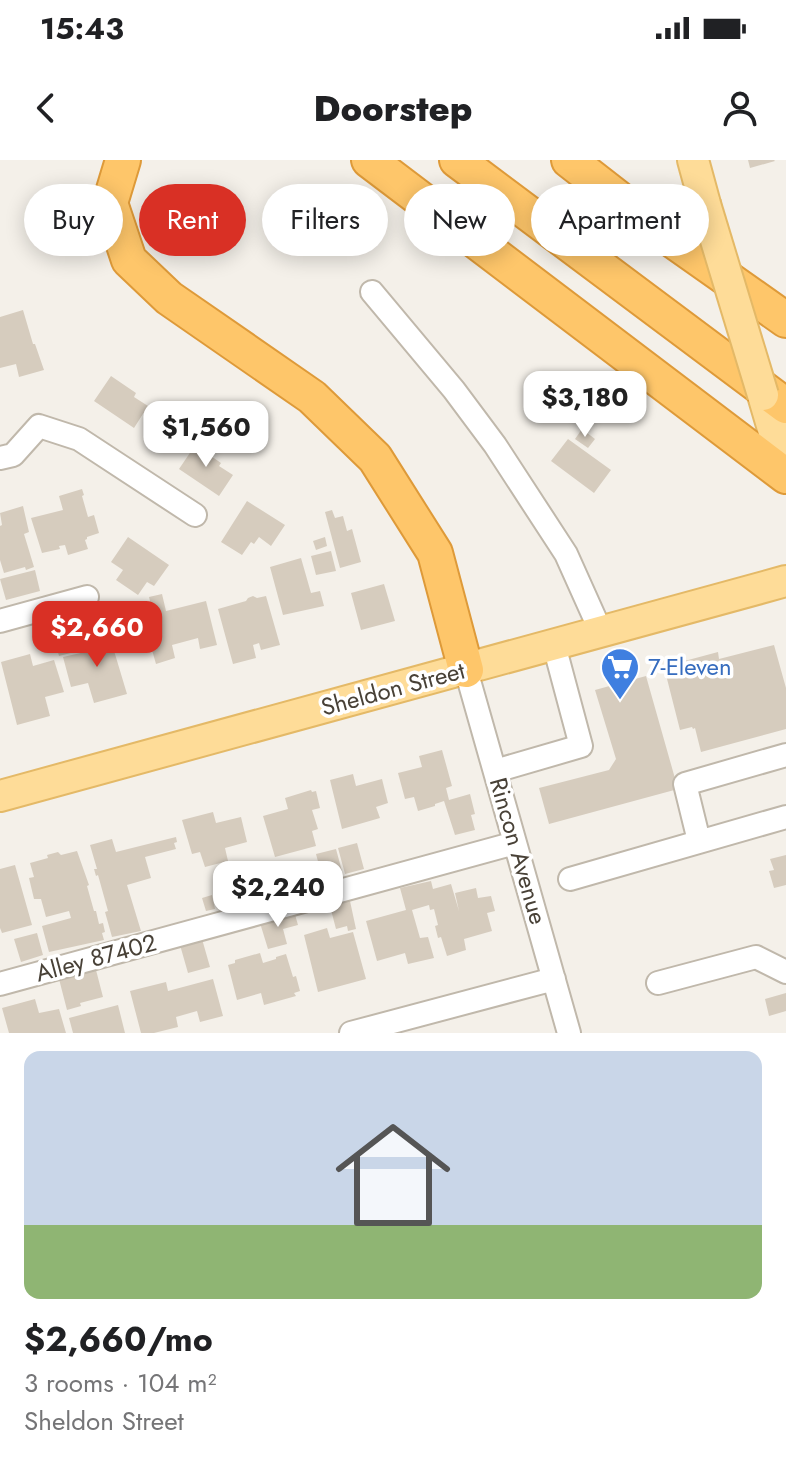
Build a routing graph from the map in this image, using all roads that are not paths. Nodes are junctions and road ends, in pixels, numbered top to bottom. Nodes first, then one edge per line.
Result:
1 (123, 160) edge
2 (355, 160) edge
3 (369, 160) edge
4 (457, 160) edge
5 (569, 160) edge
6 (609, 160) edge
7 (693, 160) edge
8 (600, 184) edge
9 (627, 184) edge
10 (401, 186) junction
11 (695, 256) edge
12 (372, 292) dead end
13 (786, 320) edge
14 (786, 406) edge
15 (0, 458) edge
16 (786, 475) edge
17 (195, 515) dead end
18 (786, 581) edge
19 (87, 597) dead end
20 (0, 621) edge
21 (601, 632) junction
22 (554, 645) junction
23 (466, 670) junction
24 (786, 755) edge
25 (495, 771) junction
26 (0, 796) edge
27 (786, 817) edge
28 (699, 841) junction
29 (515, 843) junction
30 (570, 879) dead end
31 (786, 972) edge
32 (554, 979) junction
33 (658, 983) dead end
34 (0, 984) edge
35 (351, 1033) edge
36 (569, 1033) edge

1 - 23 highway
2 - 10 highway
3 - 10 highway
4 - 14 highway
5 - 8 highway
6 - 9 highway
7 - 16 main road, bridge
10 - 16 highway
11 - 13 highway
12 - 21 street
15 - 17 street
18 - 21 main road, Sheldon Street
19 - 20 street
21 - 22 main road, Sheldon Street
22 - 23 main road, Sheldon Street
22 - 25 street
23 - 25 street, Rincon Avenue
23 - 26 main road, Sheldon Street
24 - 28 street
25 - 29 street, Rincon Avenue
27 - 28 street
28 - 30 street
29 - 32 street, Rincon Avenue
29 - 34 street, Alley 87402
31 - 33 street
32 - 35 street
32 - 36 street, Rincon Avenue

